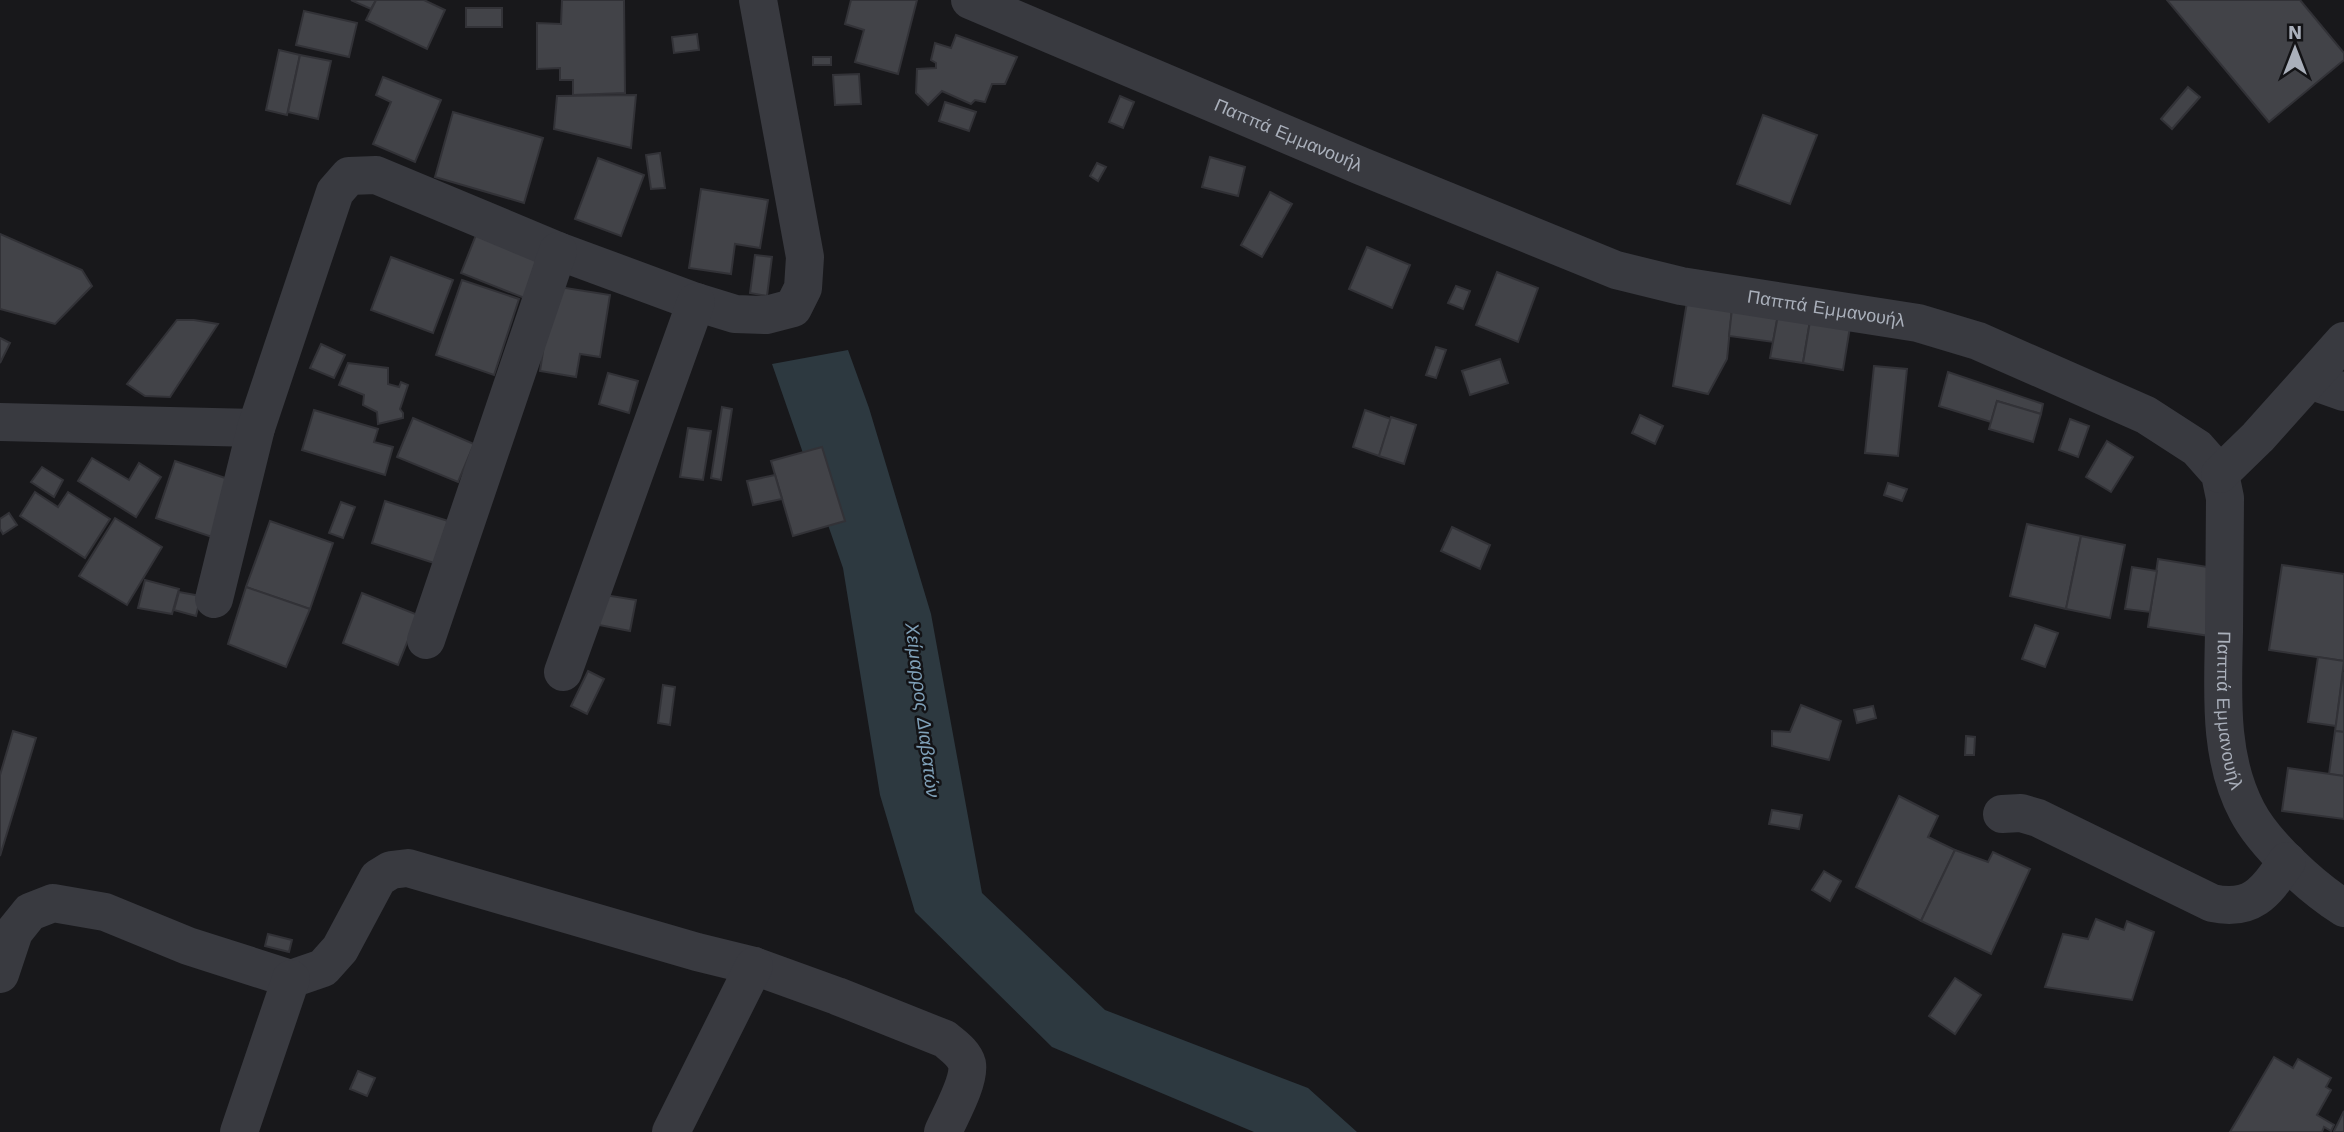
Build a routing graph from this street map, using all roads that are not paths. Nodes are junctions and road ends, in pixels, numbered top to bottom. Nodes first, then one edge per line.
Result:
1 (758, 0) edge
2 (970, 0) edge
3 (558, 251) junction
4 (696, 302) junction
5 (2344, 341) edge
6 (2327, 386) edge
7 (0, 422) edge
8 (256, 428) junction
9 (2220, 474) junction
10 (214, 599) dead end
11 (426, 640) dead end
12 (563, 672) dead end
13 (2003, 814) dead end
14 (2287, 861) junction
15 (2344, 908) edge
16 (754, 966) junction
17 (0, 974) edge
18 (291, 979) junction
19 (239, 1132) edge
20 (671, 1132) edge
21 (943, 1132) edge

1 - 4 street
2 - 9 street, Παππά Εμμανουήλ
3 - 4 street
3 - 8 street
3 - 11 street
4 - 12 street
5 - 6 street
6 - 9 street
7 - 8 street
8 - 10 street
9 - 14 street, Παππά Εμμανουήλ
13 - 14 street
14 - 15 street, Παππά Εμμανουήλ
16 - 18 street
16 - 20 street
16 - 21 street
17 - 18 street
18 - 19 street

